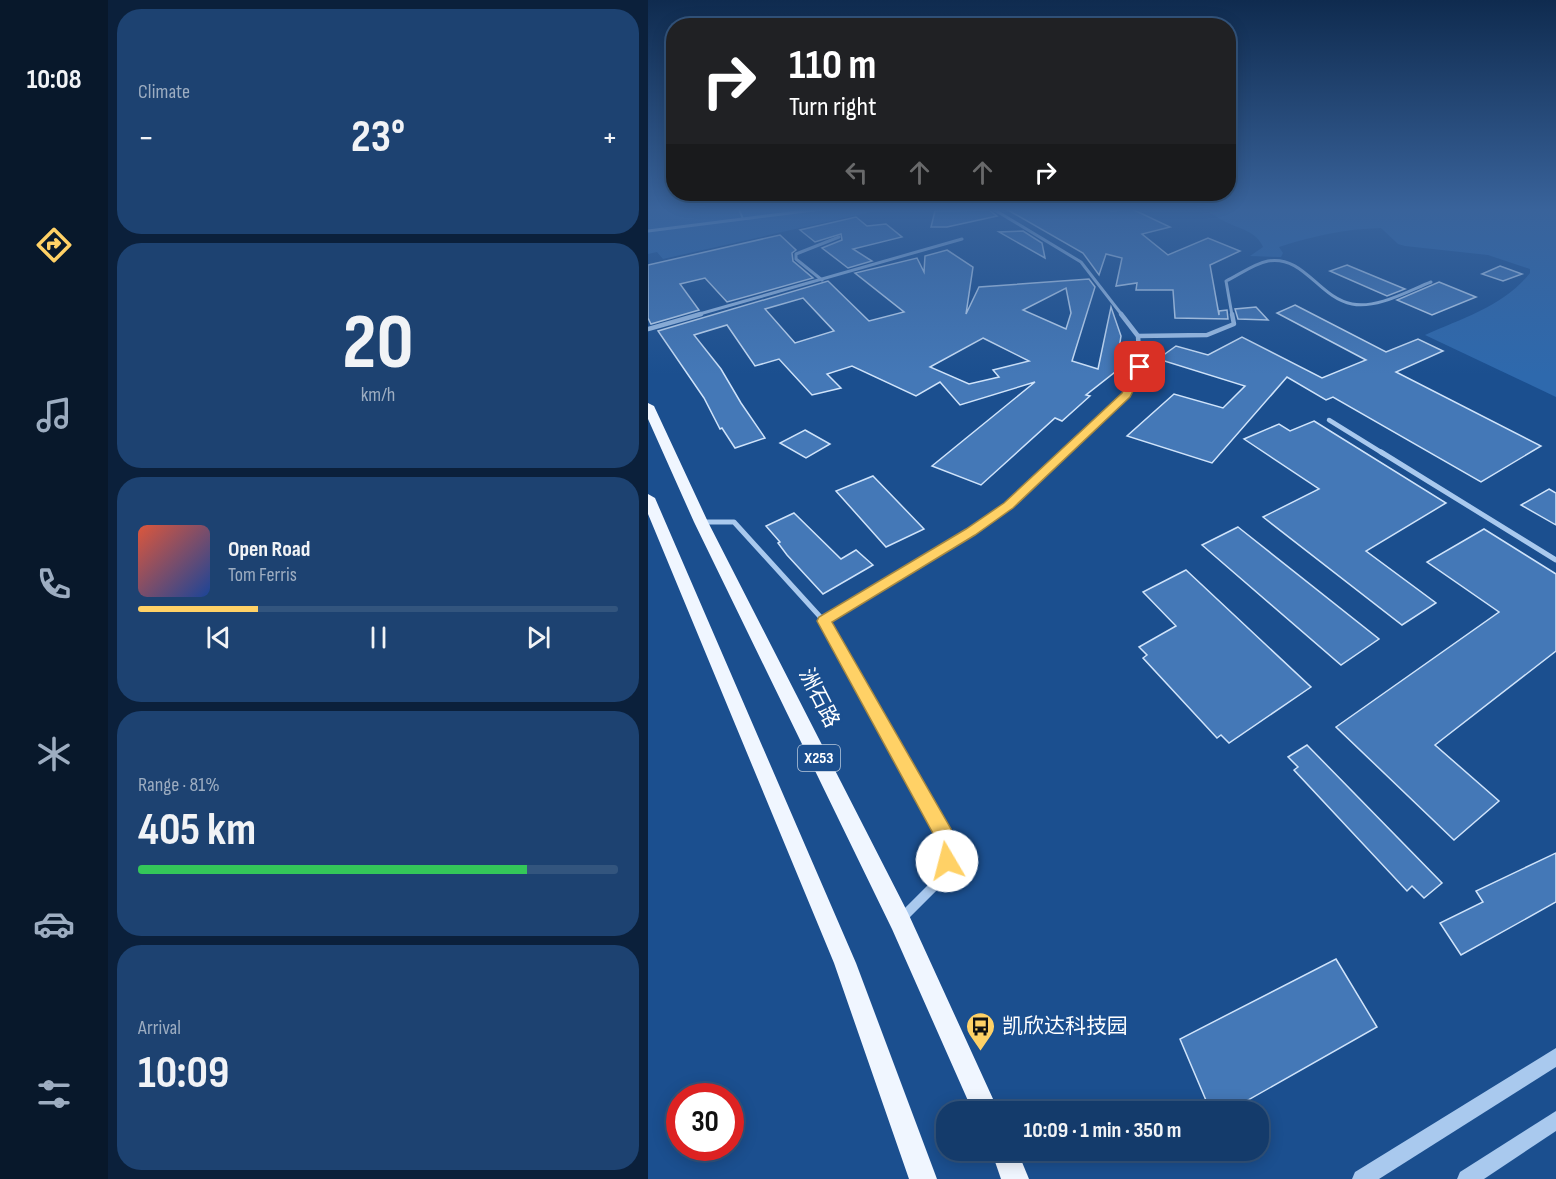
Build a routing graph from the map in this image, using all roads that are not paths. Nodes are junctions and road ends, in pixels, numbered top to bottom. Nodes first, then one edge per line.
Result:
1 (802, 264) edge
2 (877, 264) edge
3 (1083, 264) edge
4 (1262, 264) edge
5 (1293, 264) edge
6 (822, 280) junction
7 (1431, 282) dead end
8 (648, 329) edge
9 (1138, 336) junction
10 (648, 406) edge
11 (1329, 420) dead end
12 (648, 498) edge
13 (701, 522) junction
14 (1556, 560) edge
15 (824, 621) junction
16 (900, 921) junction
17 (1556, 1057) edge
18 (981, 1101) edge
19 (1556, 1120) edge
20 (923, 1179) edge
21 (1362, 1179) edge
22 (1467, 1179) edge

1 - 6 street
2 - 6 street
3 - 9 street
4 - 9 street
5 - 7 street
6 - 8 street
9 - 15 street
10 - 13 main road, 洲石路 / X253
11 - 14 street
12 - 20 main road
13 - 15 street
13 - 16 main road, 洲石路 / X253
15 - 16 street
16 - 18 main road, 洲石路 / X253
17 - 21 street
19 - 22 street

